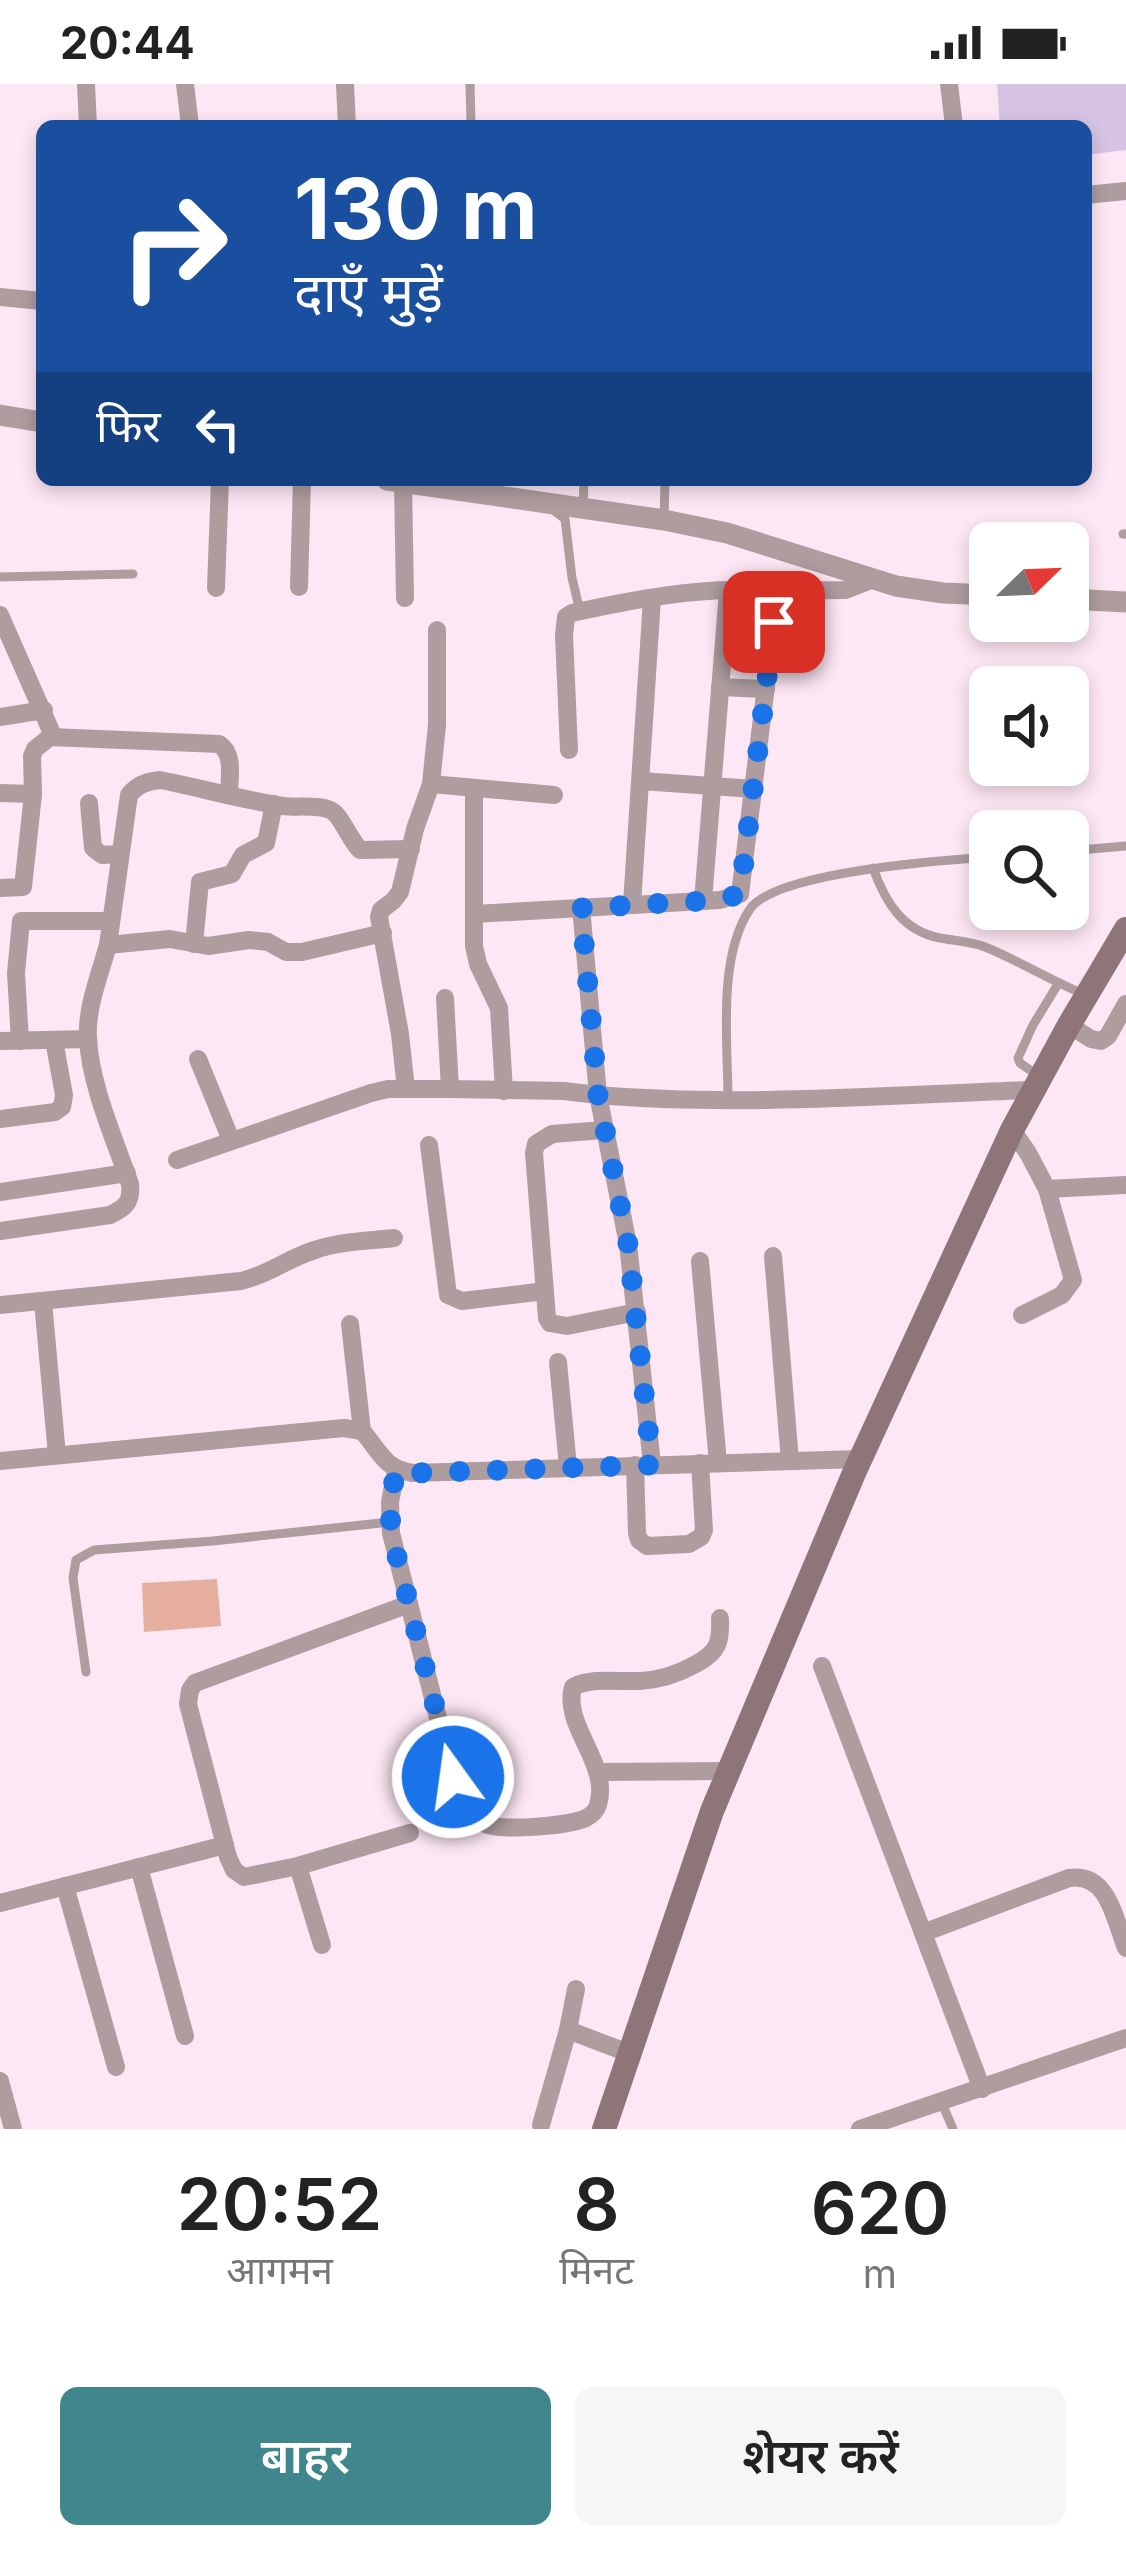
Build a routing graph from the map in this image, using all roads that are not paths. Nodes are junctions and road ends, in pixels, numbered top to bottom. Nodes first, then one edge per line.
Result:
1 (86, 84) edge
2 (185, 84) edge
3 (345, 84) edge
4 (470, 84) edge
5 (949, 84) edge
6 (88, 120) edge
7 (189, 120) edge
8 (347, 120) edge
9 (471, 120) edge
10 (953, 120) edge
11 (1126, 191) edge
12 (1092, 194) edge
13 (0, 298) edge
14 (36, 301) edge
15 (0, 415) edge
16 (36, 421) edge
17 (220, 486) edge
18 (302, 486) edge
19 (395, 486) edge
20 (472, 486) edge
21 (584, 486) edge
22 (665, 486) edge
23 (543, 502) junction
24 (583, 508) junction
25 (664, 520) junction
26 (133, 574) dead end
27 (0, 577) edge
28 (873, 579) junction
29 (299, 587) dead end
30 (216, 588) dead end
31 (728, 591) junction
32 (758, 592) junction
33 (969, 594) edge
34 (405, 598) dead end
35 (652, 599) junction
36 (1089, 599) edge
37 (1126, 602) edge
38 (580, 611) junction
39 (0, 615) edge
40 (437, 631) dead end
41 (9, 659) edge
42 (720, 687) junction
43 (766, 689) junction
44 (44, 710) junction
45 (0, 717) edge
46 (50, 737) junction
47 (569, 750) dead end
48 (641, 781) junction
49 (431, 784) junction
50 (712, 786) junction
51 (474, 789) junction
52 (754, 789) junction
53 (0, 793) edge
54 (33, 794) junction
55 (230, 795) junction
56 (554, 795) dead end
57 (89, 803) dead end
58 (274, 804) junction
59 (1126, 846) edge
60 (411, 849) junction
61 (1089, 849) edge
62 (120, 854) junction
63 (969, 858) edge
64 (873, 868) junction
65 (22, 887) junction
66 (0, 888) edge
67 (704, 901) junction
68 (632, 904) junction
69 (581, 908) junction
70 (475, 914) junction
71 (21, 921) junction
72 (111, 921) junction
73 (1126, 929) edge
74 (383, 933) junction
75 (194, 944) junction
76 (108, 945) junction
77 (8, 973) edge
78 (1058, 984) junction
79 (1086, 995) junction
80 (445, 998) dead end
81 (1126, 1004) edge
82 (1034, 1024) junction
83 (1064, 1034) junction
84 (54, 1040) junction
85 (88, 1040) junction
86 (10, 1041) edge
87 (198, 1059) dead end
88 (1036, 1083) junction
89 (406, 1089) junction
90 (450, 1089) junction
91 (504, 1091) junction
92 (598, 1095) junction
93 (728, 1100) junction
94 (0, 1119) edge
95 (604, 1130) junction
96 (1012, 1130) junction
97 (231, 1140) junction
98 (429, 1145) dead end
99 (177, 1160) dead end
100 (127, 1173) junction
101 (1126, 1185) edge
102 (1047, 1189) junction
103 (0, 1192) edge
104 (0, 1231) edge
105 (394, 1238) dead end
106 (773, 1256) dead end
107 (700, 1261) dead end
108 (545, 1291) junction
109 (43, 1302) junction
110 (0, 1305) edge
111 (637, 1312) junction
112 (1022, 1315) dead end
113 (350, 1324) dead end
114 (558, 1362) dead end
115 (362, 1431) junction
116 (57, 1455) junction
117 (860, 1459) junction
118 (0, 1461) edge
119 (790, 1461) junction
120 (709, 1463) junction
121 (644, 1465) junction
122 (568, 1467) junction
123 (396, 1471) junction
124 (390, 1522) junction
125 (409, 1604) junction
126 (720, 1618) dead end
127 (822, 1666) dead end
128 (86, 1672) dead end
129 (729, 1771) junction
130 (596, 1772) junction
131 (410, 1833) dead end
132 (225, 1846) junction
133 (298, 1866) junction
134 (140, 1867) junction
135 (65, 1886) junction
136 (0, 1903) edge
137 (922, 1933) junction
138 (322, 1945) dead end
139 (1126, 1948) edge
140 (576, 1989) dead end
141 (568, 2030) junction
142 (185, 2036) dead end
143 (1126, 2038) edge
144 (631, 2054) junction
145 (116, 2067) dead end
146 (0, 2081) edge
147 (982, 2089) junction
148 (941, 2101) junction
149 (541, 2125) dead end
150 (13, 2129) edge
151 (604, 2129) edge
152 (860, 2129) edge
153 (953, 2129) edge

1 - 6 street
2 - 7 street
3 - 8 street
4 - 9 lane
5 - 10 street
11 - 12 street
13 - 14 street
15 - 16 street
17 - 30 street
18 - 29 street
19 - 34 street
20 - 23 street
21 - 24 lane
22 - 25 lane
23 - 24 street
23 - 38 lane
24 - 25 street
25 - 28 street
26 - 27 lane
28 - 32 street
28 - 33 street
31 - 32 street
31 - 35 street
31 - 42 street
32 - 43 street
35 - 38 street
35 - 48 street
36 - 37 street
38 - 47 street
39 - 41 street
40 - 49 street
41 - 44 street
42 - 43 street
42 - 50 street
43 - 52 street
44 - 45 street
44 - 46 street
46 - 54 street
46 - 55 street
48 - 50 street
48 - 68 street
49 - 51 street
49 - 60 street
50 - 52 street
50 - 67 street
51 - 56 street
51 - 70 street
52 - 67 street
53 - 54 street
54 - 65 street
55 - 58 street
55 - 62 street
57 - 62 street
58 - 60 street
58 - 75 street
59 - 61 lane
60 - 74 street
62 - 72 street
63 - 64 lane
64 - 78 lane
64 - 93 lane
65 - 66 street
65 - 71 street
67 - 68 street
68 - 69 street
69 - 70 street
69 - 92 street
70 - 91 street
71 - 72 street
71 - 77 street
72 - 76 street
73 - 79 main road
74 - 75 street
74 - 89 street
75 - 76 street
76 - 85 street
77 - 86 street
78 - 79 lane
78 - 82 lane
79 - 83 main road
80 - 90 street
81 - 83 street
82 - 83 lane
82 - 88 lane
83 - 88 main road
84 - 85 street
84 - 86 street
84 - 94 street
85 - 100 street
87 - 97 street
88 - 93 street
88 - 96 main road
89 - 90 street
89 - 97 street
90 - 91 street
91 - 92 street
92 - 93 street
92 - 95 street
95 - 108 street
95 - 111 street
96 - 102 street
96 - 117 main road
97 - 99 street
98 - 108 street
100 - 103 street
100 - 104 street
101 - 102 street
102 - 112 street
105 - 109 street
106 - 119 street
107 - 120 street
108 - 111 street
109 - 110 street
109 - 116 street
111 - 121 street
113 - 115 street
114 - 122 street
115 - 116 street
115 - 123 street
116 - 118 street
117 - 119 street
117 - 129 main road
119 - 120 street
120 - 121 street
120 - 121 street
121 - 122 street
122 - 123 street
123 - 124 street
124 - 125 street
124 - 128 lane
125 - 130 street
125 - 132 street
126 - 130 street
127 - 137 street
129 - 130 street
129 - 144 main road
131 - 133 street
132 - 133 street
132 - 134 street
133 - 138 street
134 - 135 street
134 - 142 street
135 - 136 street
135 - 145 street
137 - 139 street
137 - 147 street
140 - 141 street
141 - 144 street
141 - 149 street
143 - 147 street
144 - 151 main road
146 - 150 street
147 - 148 street
148 - 152 street
148 - 153 lane

